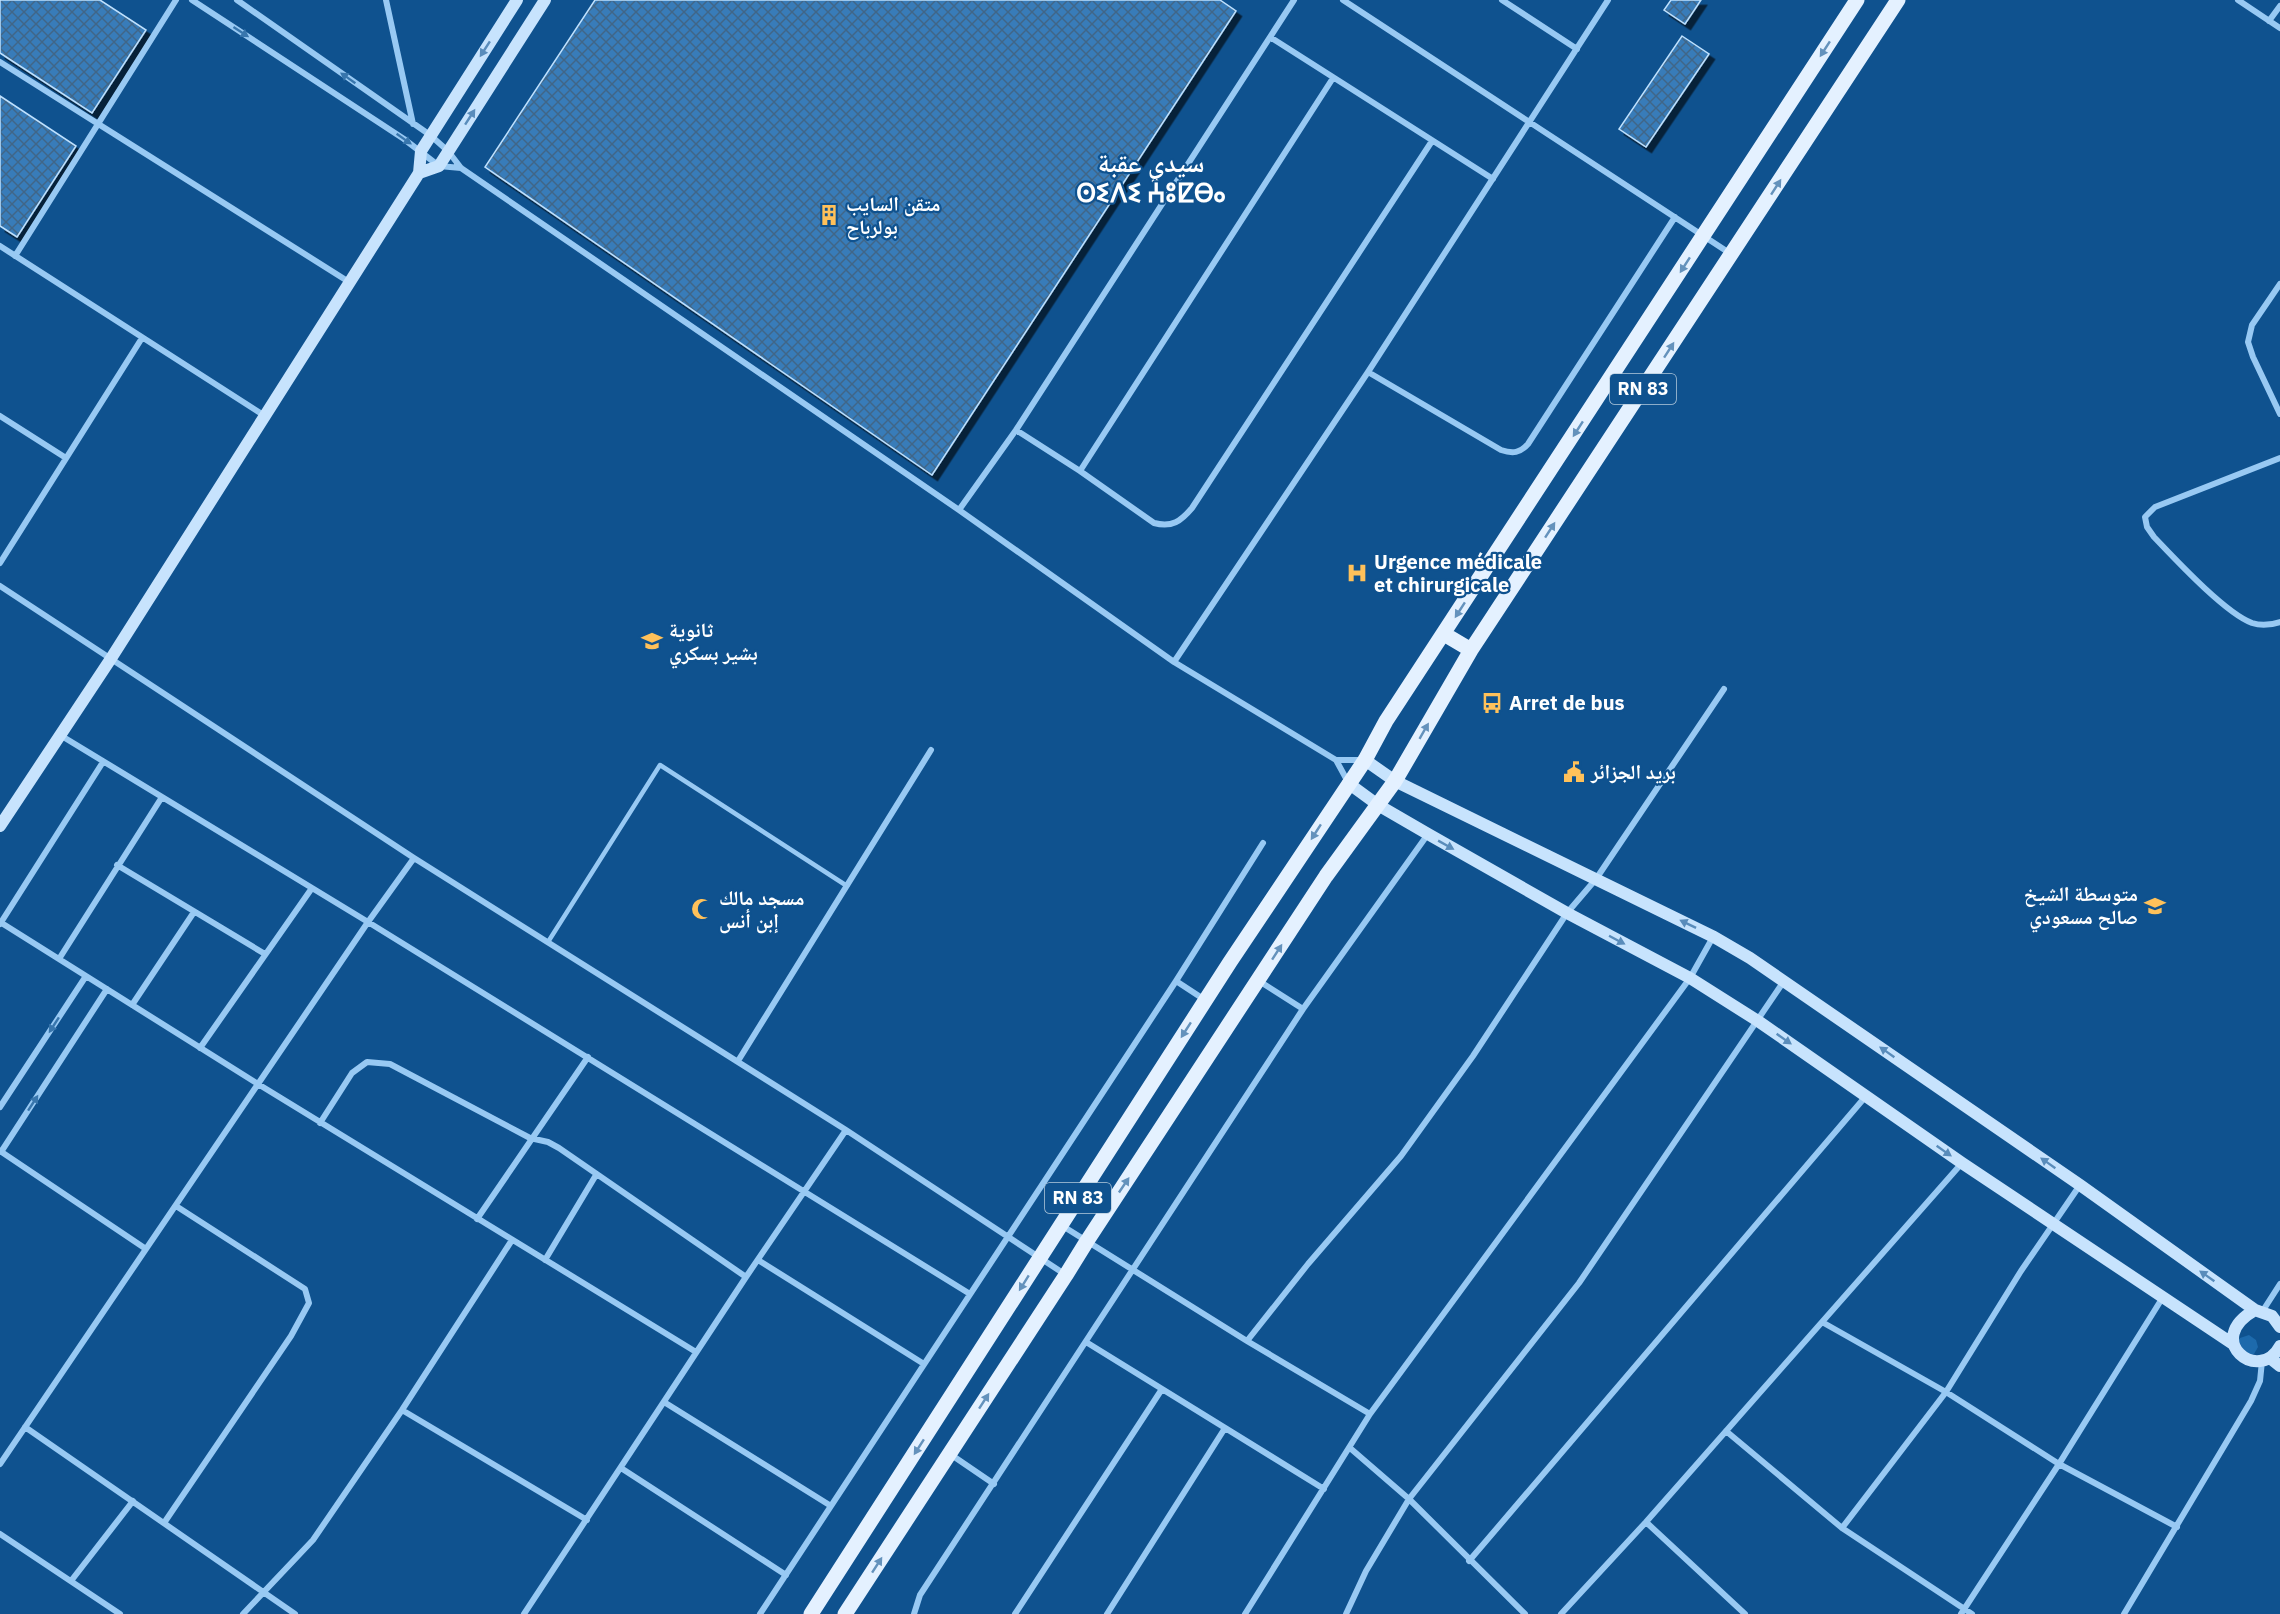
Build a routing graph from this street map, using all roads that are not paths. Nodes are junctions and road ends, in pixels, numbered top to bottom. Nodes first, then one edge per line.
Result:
1 (176, 0) edge
2 (192, 0) edge
3 (237, 0) edge
4 (386, 0) edge
5 (517, 0) edge
6 (545, 0) edge
7 (1294, 0) edge
8 (1343, 0) edge
9 (1502, 0) edge
10 (1608, 0) edge
11 (1857, 0) edge
12 (1898, 0) edge
13 (2238, 0) edge
14 (2280, 6) edge
15 (2269, 21) junction
16 (2280, 28) edge
17 (1270, 37) junction
18 (1577, 49) junction
19 (0, 62) edge
20 (1333, 78) junction
21 (1531, 122) junction
22 (99, 124) junction
23 (413, 124) junction
24 (430, 135) junction
25 (1432, 141) junction
26 (421, 151) junction
27 (448, 151) junction
28 (439, 166) junction
29 (461, 168) junction
30 (419, 173) junction
31 (1493, 179) junction
32 (1675, 217) junction
33 (1704, 236) junction
34 (0, 246) edge
35 (1731, 254) junction
36 (15, 256) junction
37 (349, 282) junction
38 (2280, 284) edge
39 (142, 338) junction
40 (1368, 372) junction
41 (2280, 414) edge
42 (0, 416) edge
43 (266, 416) junction
44 (1016, 430) junction
45 (66, 458) junction
46 (2280, 458) edge
47 (1080, 471) junction
48 (959, 510) junction
49 (0, 563) edge
50 (0, 586) edge
51 (2280, 622) edge
52 (1444, 634) junction
53 (1471, 650) junction
54 (110, 660) junction
55 (1174, 662) junction
56 (1724, 689) dead end
57 (59, 735) junction
58 (932, 750) dead end
59 (1336, 760) junction
60 (1365, 760) junction
61 (103, 762) junction
62 (1395, 782) junction
63 (1348, 783) junction
64 (162, 797) junction
65 (1378, 805) junction
66 (0, 826) edge
67 (1428, 834) junction
68 (1263, 843) dead end
69 (414, 858) junction
70 (117, 865) junction
71 (1596, 879) junction
72 (847, 886) junction
73 (312, 888) junction
74 (194, 912) junction
75 (1567, 913) junction
76 (368, 922) junction
77 (0, 923) edge
78 (1713, 937) junction
79 (548, 942) junction
80 (265, 954) junction
81 (59, 959) junction
82 (86, 976) junction
83 (1690, 978) junction
84 (1176, 981) junction
85 (1259, 981) junction
86 (1784, 981) junction
87 (107, 989) junction
88 (1206, 1000) junction
89 (132, 1005) junction
90 (1303, 1009) junction
91 (1758, 1021) junction
92 (200, 1048) junction
93 (588, 1057) junction
94 (738, 1061) junction
95 (258, 1084) junction
96 (1866, 1096) junction
97 (0, 1107) edge
98 (320, 1123) junction
99 (846, 1130) junction
100 (530, 1138) junction
101 (1, 1151) edge
102 (1962, 1163) junction
103 (596, 1175) junction
104 (2080, 1185) junction
105 (804, 1190) junction
106 (176, 1206) junction
107 (477, 1219) junction
108 (2053, 1224) junction
109 (1061, 1225) junction
110 (1007, 1236) junction
111 (512, 1240) junction
112 (1087, 1241) junction
113 (146, 1249) junction
114 (1039, 1259) junction
115 (545, 1260) junction
116 (758, 1260) junction
117 (1134, 1269) junction
118 (1066, 1275) junction
119 (746, 1277) junction
120 (2280, 1284) edge
121 (970, 1294) junction
122 (2163, 1297) junction
123 (2258, 1311) junction
124 (1822, 1322) junction
125 (2280, 1324) edge
126 (1246, 1341) junction
127 (1086, 1342) junction
128 (2233, 1344) junction
129 (2280, 1346) edge
130 (696, 1353) junction
131 (2271, 1362) edge
132 (924, 1364) junction
133 (1162, 1389) junction
134 (1946, 1392) junction
135 (664, 1402) junction
136 (402, 1410) junction
137 (1370, 1414) junction
138 (25, 1427) junction
139 (1224, 1428) junction
140 (1726, 1431) junction
141 (1350, 1448) junction
142 (950, 1454) junction
143 (0, 1464) edge
144 (2059, 1464) junction
145 (621, 1468) junction
146 (994, 1484) junction
147 (1324, 1489) junction
148 (1409, 1499) junction
149 (133, 1501) junction
150 (831, 1506) junction
151 (587, 1520) junction
152 (1646, 1522) junction
153 (164, 1523) junction
154 (2177, 1527) junction
155 (1842, 1528) junction
156 (0, 1534) edge
157 (1469, 1561) junction
158 (786, 1575) junction
159 (71, 1581) junction
160 (264, 1592) junction
161 (1962, 1612) edge
162 (120, 1614) edge
163 (243, 1614) edge
164 (295, 1614) edge
165 (524, 1614) edge
166 (760, 1614) edge
167 (811, 1614) edge
168 (845, 1614) edge
169 (914, 1614) edge
170 (1015, 1614) edge
171 (1107, 1614) edge
172 (1245, 1614) edge
173 (1346, 1614) edge
174 (1525, 1614) edge
175 (1562, 1614) edge
176 (1745, 1614) edge
177 (1972, 1614) edge
178 (2124, 1614) edge

1 - 22 street
2 -> 26 street
23 -> 3 street
4 - 23 street
5 -> 24 main road
27 -> 6 main road
7 - 17 street
8 - 21 street
9 - 18 street
10 - 18 street
11 -> 33 main road, RN 83
35 -> 12 main road, RN 83
13 - 15 street
14 - 15 street
15 - 16 street
17 - 20 street
17 - 44 street
18 - 21 street
19 - 22 street
20 - 25 street
20 - 47 street
21 - 31 street
21 - 32 street
22 - 36 street
22 - 37 street
23 - 24 street
24 - 26 main road
24 - 27 street
25 - 31 street
25 - 47 street
26 - 28 street
26 - 30 main road
27 - 28 main road
27 - 29 street
28 - 29 street
28 - 30 main road
29 - 48 street
30 - 37 main road
31 - 40 street
32 - 33 street
32 - 40 street
33 - 35 street
33 -> 52 main road, RN 83
34 - 36 street
53 -> 35 main road, RN 83
36 - 39 street
37 - 43 main road
38 - 41 street
39 - 43 street
39 - 45 street
40 - 55 street
42 - 45 street
43 - 54 main road
44 - 47 street
44 - 48 street
45 - 49 street
46 - 51 street
48 - 55 street
50 - 54 street
52 - 53 main road
52 - 60 main road, RN 83
62 -> 53 main road, RN 83
54 - 57 main road
54 - 69 street
55 - 59 street
56 - 71 street
57 - 61 street
57 - 66 main road
58 - 72 street
59 - 60 street
59 - 63 street
60 - 62 main road
60 - 63 main road, RN 83
61 - 64 street
61 - 77 street
62 - 65 main road, RN 83
62 - 71 main road
63 - 65 main road
63 -> 88 main road, RN 83
64 - 70 street
64 - 73 street
65 - 67 main road
85 -> 65 main road, RN 83
67 -> 75 main road
67 - 90 street
68 - 84 street
69 - 76 street
69 - 79 street
70 - 74 street
70 - 81 street
71 - 75 street
78 -> 71 main road
72 - 79 lane
72 - 94 street
73 - 76 street
73 - 80 street
74 - 80 street
74 - 89 street
75 -> 83 main road
75 - 126 street
76 - 93 street
76 - 95 street
77 - 81 street
78 - 83 street
78 - 86 main road
79 - 94 street
80 - 92 street
81 - 82 street
82 - 87 street
82 -> 97 street
83 - 91 main road
83 - 137 street
84 - 88 street
84 - 110 street
85 - 90 street
112 -> 85 main road, RN 83
86 - 91 street
104 -> 86 main road
87 - 89 street
101 -> 87 street
88 -> 109 main road, RN 83
89 - 92 street
90 - 117 street
91 -> 96 main road
91 - 148 street
92 - 95 street
93 - 100 street
93 - 105 street
94 - 99 street
95 - 98 street
95 - 106 street
96 -> 102 main road
96 - 157 street
98 - 100 street
98 - 107 street
99 - 105 street
99 - 110 street
100 - 103 street
100 - 107 street
101 - 113 street
102 - 108 main road
102 - 124 street
103 - 115 street
103 - 119 street
104 - 108 street
123 -> 104 main road
105 - 116 street
105 - 121 street
106 - 113 street
106 - 153 street
107 - 111 street
108 - 122 main road
108 - 134 street
109 - 112 street
109 - 114 main road, RN 83
110 - 114 street
110 - 121 street
111 - 115 street
111 - 136 street
112 - 117 street
112 - 118 main road, RN 83
113 - 138 street
114 - 118 street
114 -> 167 main road, RN 83
115 - 130 street
116 - 119 street
116 - 132 street
117 - 126 street
117 - 127 street
142 -> 118 main road, RN 83
119 - 130 street
120 - 123 street
121 - 132 street
122 - 128 main road
122 - 144 street
123 - 125 main road
123 - 128 main road
124 - 134 street
124 - 140 street
126 - 137 street
127 - 133 street
127 - 146 street
128 - 131 main road
129 - 131 main road
130 - 135 street
131 - 154 street
132 - 150 street
133 - 139 street
133 - 170 street
134 - 144 street
134 - 155 street
135 - 145 street
135 - 150 street
136 - 151 street
136 - 160 street
137 - 141 street
138 - 143 street
138 - 149 street
139 - 147 street
139 - 171 street
140 - 152 street
140 - 155 street
141 - 147 street
141 - 148 street
142 - 146 street
168 -> 142 main road, RN 83
144 - 154 street
144 - 161 street
145 - 151 street
145 - 158 street
146 - 169 street
147 - 172 street
148 - 157 street
148 - 173 street
149 - 153 street
149 - 159 street
150 - 158 street
151 - 165 street
152 - 175 street
152 - 176 street
153 - 160 street
154 - 178 street
155 - 161 street
156 - 159 street
157 - 174 street
158 - 166 street
159 - 162 street
160 - 163 street
160 - 164 street
161 - 177 street

